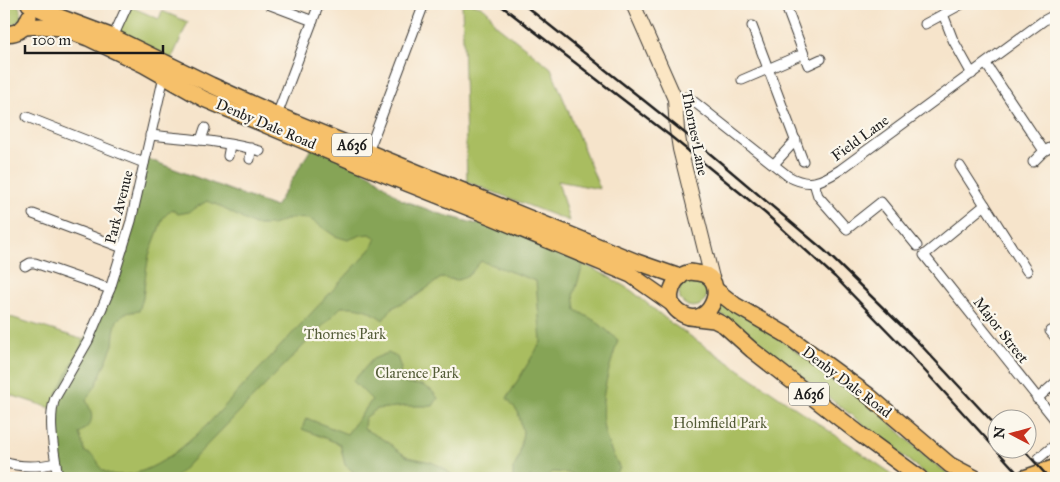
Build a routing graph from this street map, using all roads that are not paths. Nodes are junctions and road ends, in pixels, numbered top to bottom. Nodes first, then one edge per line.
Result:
1 (28, 4) edge
2 (128, 4) edge
3 (268, 4) edge
4 (319, 4) edge
5 (424, 4) edge
6 (634, 4) edge
7 (785, 4) edge
8 (962, 4) edge
9 (943, 14) junction
10 (1056, 14) edge
11 (313, 21) junction
12 (925, 24) dead end
13 (752, 26) dead end
14 (25, 27) junction
15 (6, 36) edge
16 (114, 37) junction
17 (798, 56) dead end
18 (821, 59) dead end
19 (986, 64) junction
20 (769, 69) junction
21 (972, 74) junction
22 (164, 76) junction
23 (742, 80) dead end
24 (675, 100) junction
25 (277, 115) junction
26 (27, 117) dead end
27 (205, 128) dead end
28 (150, 135) junction
29 (201, 140) junction
30 (796, 140) junction
31 (230, 145) junction
32 (1056, 145) edge
33 (1044, 151) junction
34 (368, 152) junction
35 (228, 156) dead end
36 (250, 159) dead end
37 (803, 161) dead end
38 (1033, 162) dead end
39 (144, 163) junction
40 (774, 164) junction
41 (960, 166) dead end
42 (814, 183) junction
43 (985, 205) junction
44 (33, 214) dead end
45 (703, 244) junction
46 (917, 246) dead end
47 (123, 248) junction
48 (25, 266) dead end
49 (1027, 271) dead end
50 (685, 274) junction
51 (714, 286) junction
52 (110, 289) junction
53 (671, 303) junction
54 (697, 318) junction
55 (1056, 382) edge
56 (1037, 398) junction
57 (1056, 421) edge
58 (1056, 444) edge
59 (1039, 458) dead end
60 (4, 462) edge
61 (56, 463) junction
62 (950, 465) junction
63 (1056, 466) edge
64 (58, 478) edge
65 (920, 478) edge
66 (959, 478) edge
67 (975, 478) edge
68 (1024, 478) edge

1 - 14 main road, A636
1 - 16 main road, Denby Dale Road / A636
2 - 16 street
3 - 11 street
4 - 11 street
5 - 34 street
6 - 24 street, Thornes Lane
7 - 18 street
8 - 9 street
9 - 12 street
9 - 21 street
10 - 19 street, Field Lane
11 - 25 street
13 - 20 street
14 - 15 main road, A636
14 - 22 main road, Denby Dale Road / A636
16 - 25 main road, Denby Dale Road / A636
17 - 20 street
19 - 21 street, Field Lane
19 - 33 street
20 - 23 street
20 - 30 street
21 - 42 street, Field Lane
22 - 28 street, Park Avenue
22 - 53 main road, Denby Dale Road / A636
24 - 40 street
24 - 45 street, Thornes Lane
25 - 34 main road, Denby Dale Road / A636
26 - 39 street
27 - 29 street
28 - 29 street
28 - 39 street, Park Avenue
29 - 31 street
30 - 37 street
30 - 40 street
31 - 35 street
31 - 36 street
32 - 33 street
33 - 38 street
34 - 50 main road, Denby Dale Road / A636
39 - 47 street, Park Avenue
40 - 42 street
41 - 43 street
42 - 46 street
43 - 49 street
43 - 56 street, Major Street
44 - 47 street
45 - 50 street
45 - 51 street, Thornes Lane
47 - 52 street, Park Avenue
48 - 52 street
50 - 51 main road, A636
50 - 53 main road
51 - 54 main road
51 - 62 main road, Denby Dale Road / A636
52 - 61 street, Park Avenue
53 - 54 main road, A636
54 - 65 main road, A636
55 - 56 street
56 - 57 street, Major Street
58 - 59 street
60 - 61 street
61 - 64 street, Park Avenue
62 - 66 main road, A636
62 - 67 main road, Denby Dale Road / A636
63 - 68 main road

